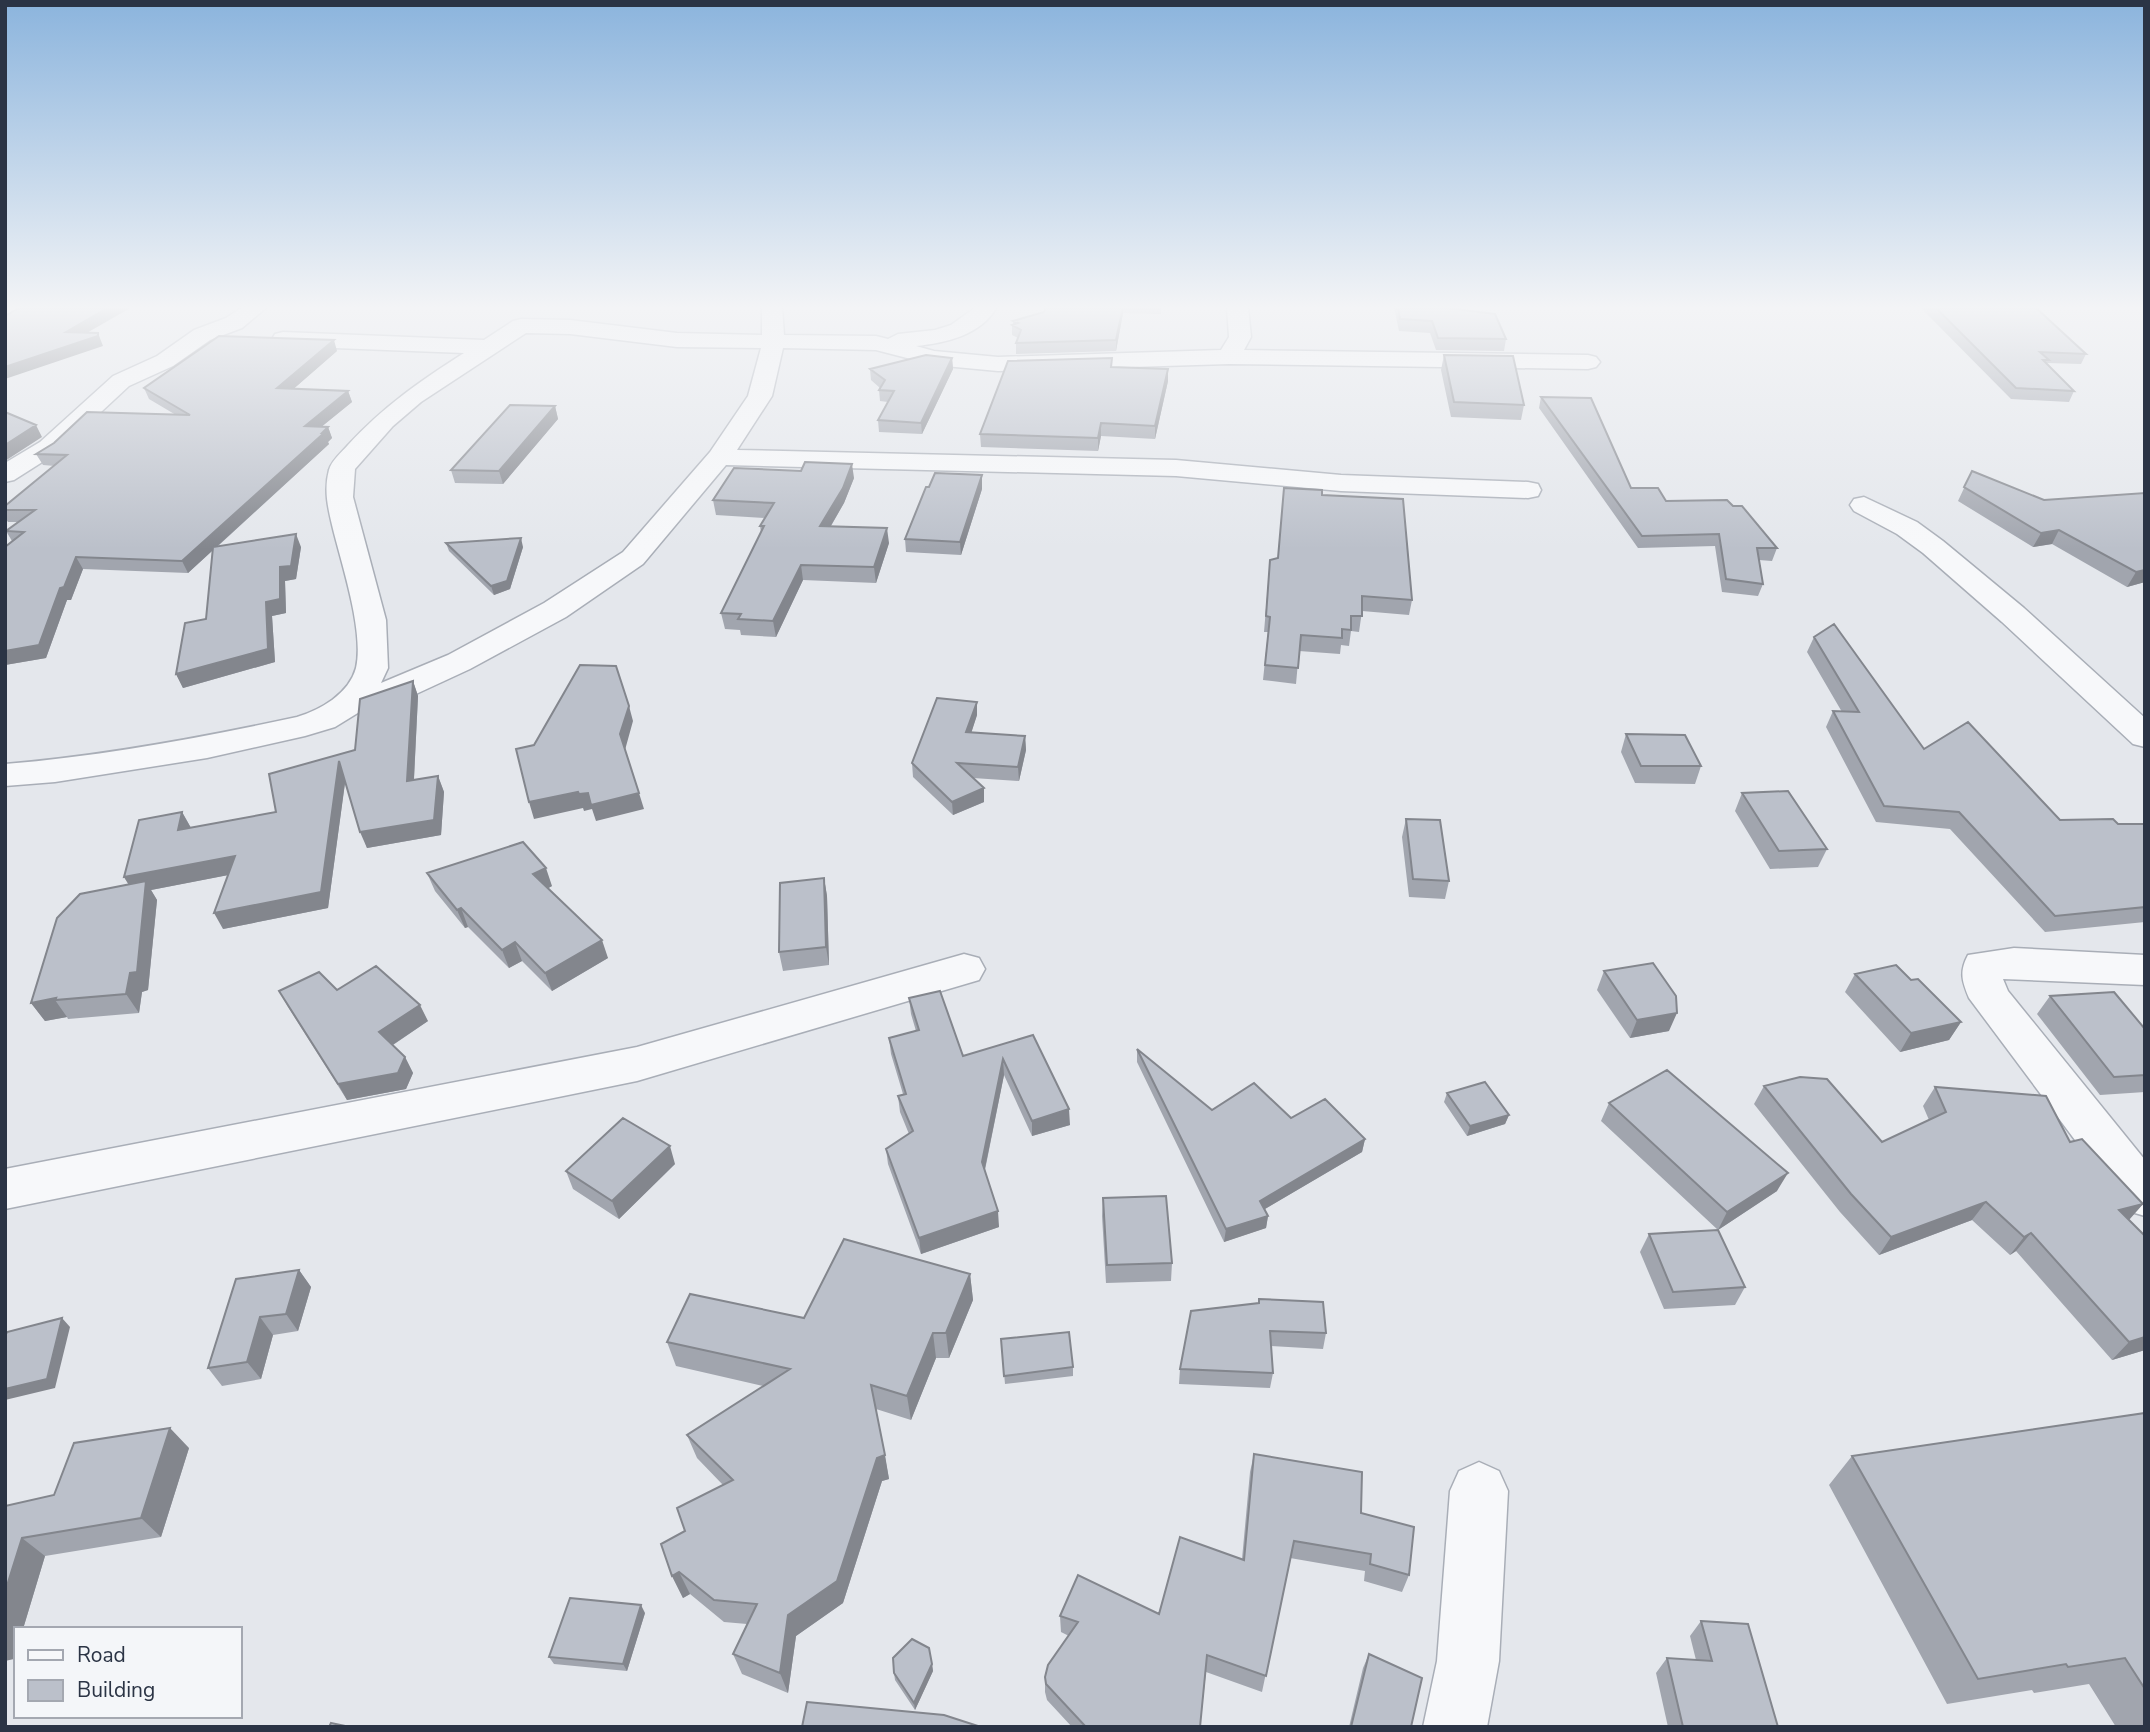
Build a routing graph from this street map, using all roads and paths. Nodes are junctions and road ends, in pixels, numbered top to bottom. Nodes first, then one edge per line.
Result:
1 (113, 388) edge
2 (426, 388) edge
3 (762, 388) edge
4 (719, 457) junction
5 (5, 474) edge
6 (1528, 491) dead end
7 (1864, 505) dead end
8 (349, 704) junction
9 (2145, 737) edge
10 (5, 775) edge
11 (964, 969) dead end
12 (2145, 970) edge
13 (5, 1189) edge
14 (2145, 1196) edge
15 (1479, 1491) dead end
16 (1455, 1727) edge

1 - 5 street
2 - 8 street
3 - 4 street
4 - 6 street
4 - 8 street
7 - 9 street
8 - 10 street
11 - 13 street
12 - 14 street
15 - 16 street

